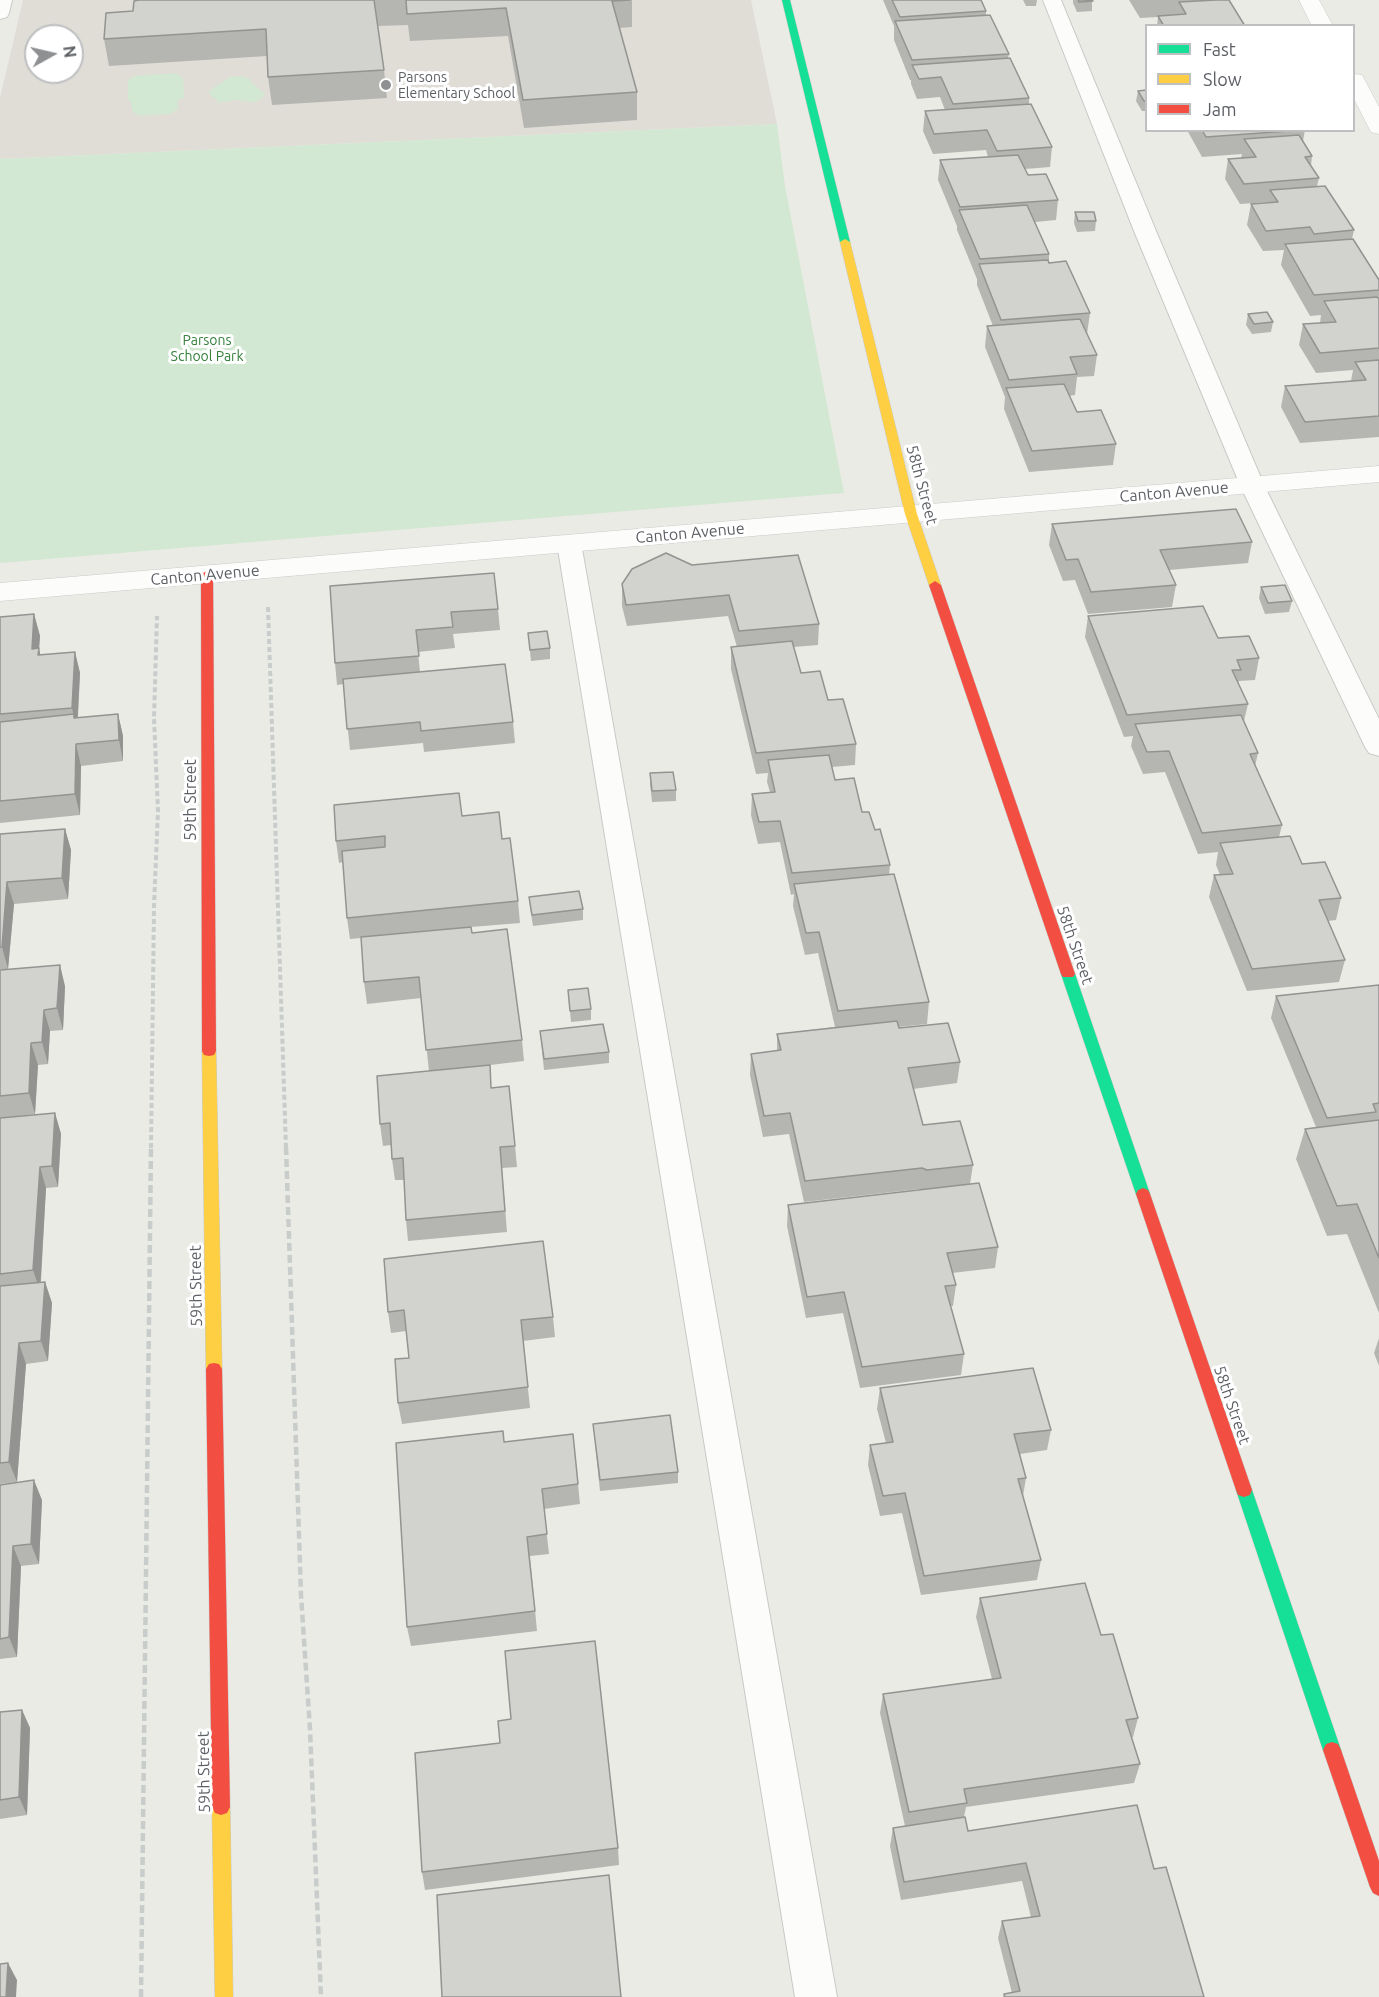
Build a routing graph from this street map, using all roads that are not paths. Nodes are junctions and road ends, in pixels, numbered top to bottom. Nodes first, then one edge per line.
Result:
1 (3, 0) edge
2 (786, 0) edge
3 (1052, 0) edge
4 (1309, 0) edge
5 (0, 13) edge
6 (1322, 24) edge
7 (1355, 84) edge
8 (1379, 127) edge
9 (1379, 474) edge
10 (1252, 485) junction
11 (911, 514) junction
12 (569, 543) junction
13 (207, 574) junction
14 (0, 592) edge
15 (1379, 747) edge
16 (1379, 1887) edge
17 (224, 1997) edge
18 (816, 1997) edge

1 - 5 lane
2 - 11 street, 58th Street
3 - 10 lane
4 - 6 street
7 - 8 street
9 - 10 street, Canton Avenue
10 - 11 street, Canton Avenue
10 - 15 lane
11 - 12 street, Canton Avenue
11 - 16 street, 58th Street
12 - 13 street, Canton Avenue
12 - 18 lane
13 - 14 street, Canton Avenue
13 - 17 street, 59th Street

